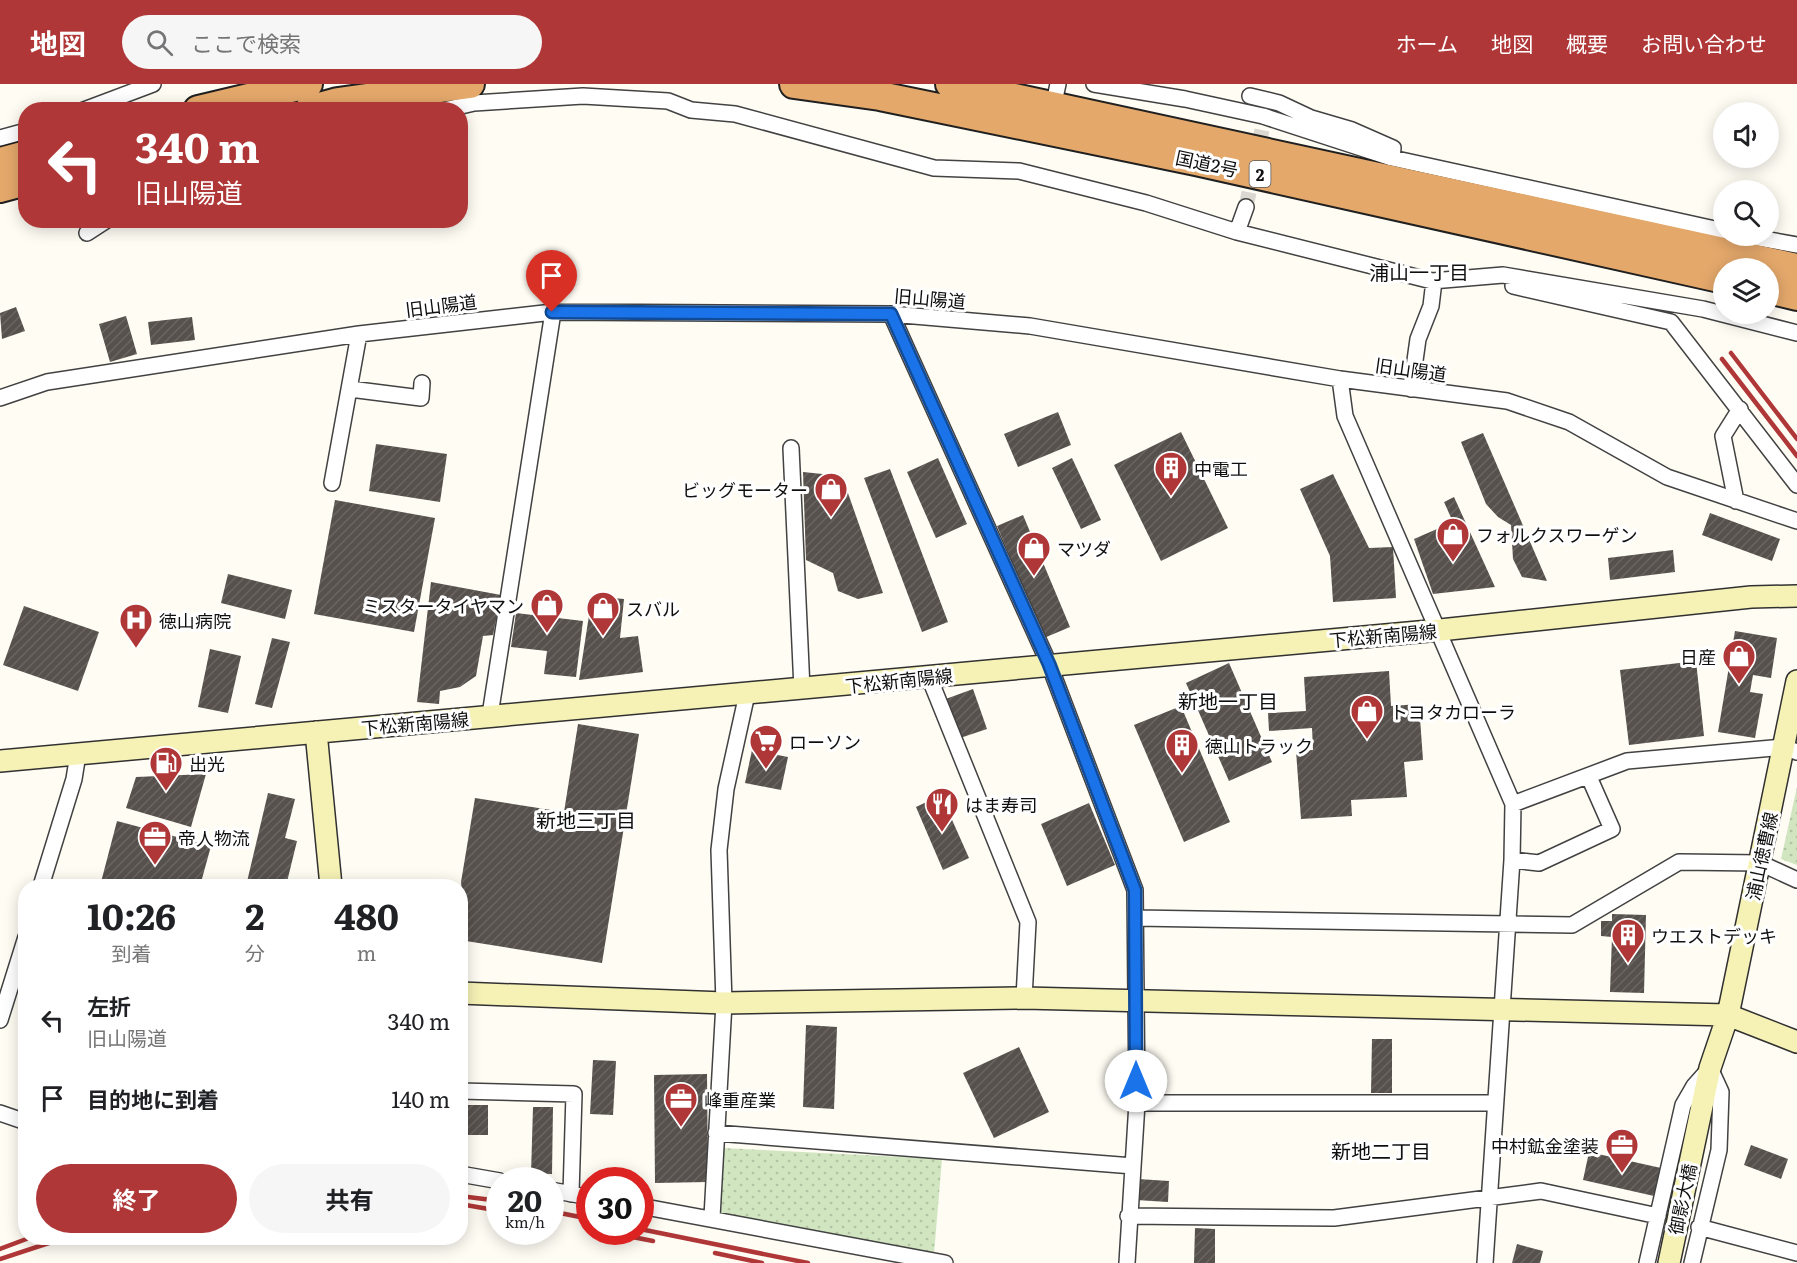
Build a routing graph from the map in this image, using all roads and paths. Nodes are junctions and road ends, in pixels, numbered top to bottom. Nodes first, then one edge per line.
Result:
1 (153, 84) edge
2 (308, 84) edge
3 (794, 84) edge
4 (950, 84) edge
5 (1094, 84) edge
6 (471, 90) edge
7 (1250, 96) dead end
8 (105, 102) edge
9 (232, 102) edge
10 (338, 102) edge
11 (455, 102) edge
12 (1053, 106) edge
13 (0, 138) edge
14 (18, 142) edge
15 (18, 148) edge
16 (1392, 158) junction
17 (0, 162) edge
18 (18, 183) edge
19 (0, 188) edge
20 (1246, 207) tunnel mouth
21 (95, 228) edge
22 (1713, 229) edge
23 (1237, 232) junction
24 (87, 233) dead end
25 (1779, 242) edge
26 (1797, 246) edge
27 (1797, 268) edge
28 (1503, 275) junction
29 (1713, 277) edge
30 (1434, 281) junction
31 (1779, 292) edge
32 (1797, 296) edge
33 (552, 312) junction
34 (891, 314) junction
35 (1797, 333) edge
36 (359, 334) junction
37 (1340, 379) junction
38 (422, 383) dead end
39 (350, 388) junction
40 (1411, 389) junction
41 (0, 398) edge
42 (1740, 409) junction
43 (791, 448) dead end
44 (332, 483) dead end
45 (1797, 484) edge
46 (1736, 501) junction
47 (1797, 521) edge
48 (1797, 597) edge
49 (1440, 630) junction
50 (1049, 664) junction
51 (930, 676) junction
52 (1797, 681) edge
53 (802, 689) junction
54 (747, 694) junction
55 (490, 715) junction
56 (316, 732) junction
57 (1790, 750) edge
58 (78, 754) junction
59 (0, 761) edge
60 (1589, 777) junction
61 (1513, 804) junction
62 (1512, 860) junction
63 (1760, 863) junction
64 (43, 879) edge
65 (330, 879) edge
66 (1797, 880) edge
67 (1136, 918) junction
68 (1506, 923) junction
69 (18, 963) edge
70 (468, 993) edge
71 (1024, 998) junction
72 (1136, 1001) junction
73 (724, 1003) junction
74 (1500, 1010) junction
75 (1728, 1015) junction
76 (0, 1020) edge
77 (1797, 1042) edge
78 (1710, 1068) junction
79 (468, 1091) edge
80 (1137, 1103) junction
81 (1494, 1103) junction
82 (0, 1113) edge
83 (18, 1119) edge
84 (717, 1133) junction
85 (1696, 1135) joint
86 (1133, 1166) junction
87 (468, 1175) edge
88 (486, 1178) edge
89 (564, 1193) edge
90 (571, 1194) junction
91 (576, 1195) edge
92 (1488, 1197) junction
93 (654, 1208) edge
94 (1128, 1216) junction
95 (1658, 1216) junction
96 (712, 1217) junction
97 (1700, 1227) junction
98 (1797, 1253) edge
99 (945, 1263) edge
100 (1127, 1263) edge
101 (1485, 1263) edge
102 (1647, 1263) edge
103 (1669, 1263) edge
104 (1692, 1263) edge

1 - 8 street
2 - 9 highway
3 - 12 highway, 国道2号 / 2
4 - 12 highway, 国道2号 / 2
5 - 16 street
6 - 10 highway
6 - 11 street
6 - 23 street
7 - 16 street
12 - 27 highway, 国道2号 / 2
12 - 29 highway, 国道2号 / 2
13 - 14 street
15 - 17 highway
16 - 22 street
18 - 19 highway
20 - 23 street
21 - 24 street
23 - 30 street
25 - 26 street
28 - 30 street
28 - 35 street
28 - 42 street
30 - 40 street
31 - 32 highway
33 - 34 street, 旧山陽道
33 - 36 street, 旧山陽道
33 - 55 street
34 - 37 street, 旧山陽道
34 - 50 street
36 - 39 street
36 - 41 street, 旧山陽道
37 - 40 street, 旧山陽道
37 - 49 street
38 - 39 street
39 - 44 street
40 - 46 street, 旧山陽道
42 - 45 street
42 - 46 street
43 - 53 street
46 - 47 street, 旧山陽道
48 - 49 street, 下松新南陽線
49 - 50 street, 下松新南陽線
49 - 61 street
50 - 51 street, 下松新南陽線
50 - 67 street
51 - 53 street, 下松新南陽線
51 - 71 street
52 - 57 street, 浦山徳曹線
53 - 54 street, 下松新南陽線
54 - 55 street, 下松新南陽線
54 - 73 street
55 - 56 street, 下松新南陽線
56 - 58 street, 下松新南陽線
56 - 65 street
57 - 60 street
57 - 63 street, 浦山徳曹線
58 - 59 street, 下松新南陽線
58 - 64 street
60 - 61 street
60 - 62 street
61 - 62 street
62 - 68 street
63 - 66 street
63 - 68 street
63 - 75 street, 浦山徳曹線
67 - 68 street
67 - 72 street
68 - 74 street
69 - 76 street
70 - 73 street
71 - 72 street
71 - 73 street
72 - 74 street
72 - 80 street
73 - 84 street
74 - 75 street
74 - 81 street
75 - 77 street
75 - 78 street, 浦山徳曹線
78 - 85 street, 浦山徳曹線
78 - 95 street
78 - 97 street
79 - 90 street
80 - 81 street
80 - 86 street
81 - 92 street
82 - 83 street
84 - 86 street
84 - 96 street
85 - 103 street, 御影大橋
86 - 94 street
87 - 88 street
89 - 90 street
90 - 91 street
92 - 94 street
92 - 95 street
92 - 101 street
93 - 96 street
94 - 100 street
95 - 102 street
96 - 99 street
97 - 98 street
97 - 104 street

